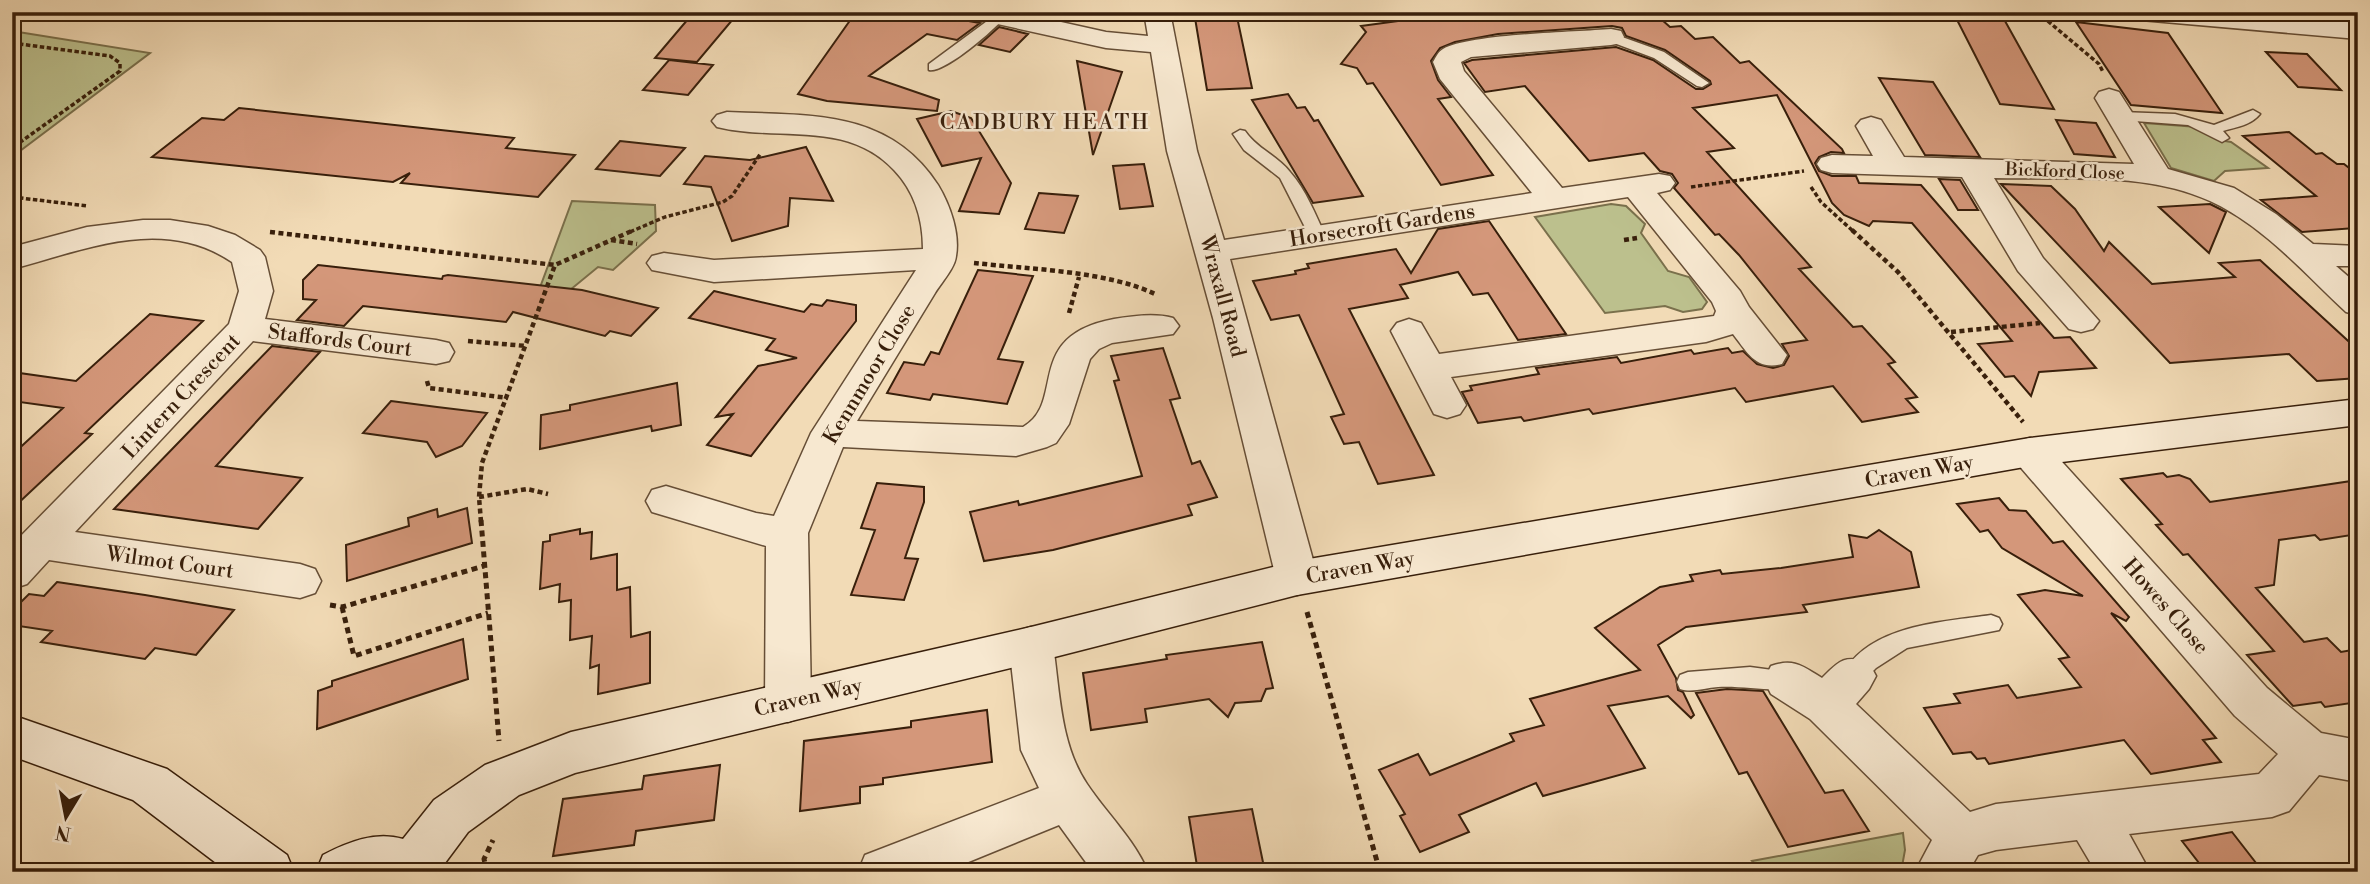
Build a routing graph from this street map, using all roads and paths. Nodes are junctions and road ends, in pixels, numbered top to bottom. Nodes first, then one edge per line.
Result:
1 (1555, 12) edge
2 (2037, 12) edge
3 (2141, 12) edge
4 (988, 14) edge
5 (1159, 29) edge
6 (2358, 31) edge
7 (1611, 37) joint
8 (1573, 40) junction
9 (12, 43) edge
10 (934, 67) dead end
11 (1702, 83) dead end
12 (2115, 107) junction
13 (2253, 114) dead end
14 (727, 121) dead end
15 (780, 124) junction
16 (1871, 127) dead end
17 (1240, 134) dead end
18 (12, 148) edge
19 (1893, 165) junction
20 (1825, 166) junction
21 (1972, 167) junction
22 (2157, 176) junction
23 (1650, 184) junction
24 (12, 197) edge
25 (1554, 199) junction
26 (1317, 235) junction
27 (95, 236) junction
28 (221, 240) junction
29 (1211, 251) junction
30 (2301, 254) junction
31 (2358, 256) edge
32 (940, 258) junction
33 (12, 259) edge
34 (664, 262) dead end
35 (555, 265) junction
36 (2358, 304) edge
37 (1733, 311) junction
38 (1163, 315) joint
39 (2081, 320) joint
40 (245, 328) junction
41 (1409, 331) dead end
42 (1950, 332) junction
43 (436, 352) dead end
44 (1769, 355) dead end
45 (1428, 368) junction
46 (1447, 405) dead end
47 (2358, 411) edge
48 (830, 433) junction
49 (2038, 451) junction
50 (548, 494) dead end
51 (479, 497) junction
52 (666, 501) dead end
53 (788, 533) junction
54 (27, 557) edge
55 (484, 566) junction
56 (1297, 578) junction
57 (300, 581) joint
58 (342, 607) junction
59 (488, 613) junction
60 (1991, 624) dead end
61 (1031, 645) junction
62 (1688, 682) dead end
63 (1822, 687) junction
64 (788, 702) junction
65 (12, 735) edge
66 (2309, 752) junction
67 (2358, 761) edge
68 (502, 780) junction
69 (1069, 799) junction
70 (2090, 817) junction
71 (1951, 854) edge
72 (416, 869) edge
73 (269, 872) edge
74 (341, 872) edge
75 (487, 872) edge
76 (883, 872) edge
77 (1124, 872) edge
78 (1380, 872) edge
79 (2125, 872) edge

1 - 8 street
2 - 12 path
3 - 6 street
4 - 5 street
4 - 10 lane
5 - 29 street, Wraxall Road
7 - 8 street
7 - 11 lane
8 - 25 street
9 - 18 path
12 - 13 lane
12 - 22 street, Bickford Close
14 - 15 street
15 - 32 street
15 - 35 path
16 - 19 street
17 - 26 lane
19 - 20 street, Bickford Close
19 - 21 street, Bickford Close
20 - 23 path
20 - 42 path
21 - 22 street, Bickford Close
21 - 39 street, Bickford Close
22 - 30 street, Bickford Close
23 - 25 street, Horsecroft Gardens
23 - 37 street
24 - 27 path
25 - 26 street, Horsecroft Gardens
26 - 29 street, Horsecroft Gardens
27 - 28 street, Lintern Crescent
27 - 33 street, Lintern Crescent
28 - 35 path
28 - 40 street, Lintern Crescent
29 - 56 street, Wraxall Road
30 - 31 street
30 - 36 street, Bickford Close
32 - 34 street
32 - 38 path
32 - 48 street, Kennmoor Close
35 - 51 path
37 - 44 street
37 - 45 street
38 - 48 street
39 - 42 path
40 - 43 street, Staffords Court
40 - 54 street, Lintern Crescent
41 - 45 street
42 - 49 path
45 - 46 street
47 - 49 street, Craven Way
48 - 53 street, Kennmoor Close
49 - 56 street, Craven Way
49 - 66 street, Howes Close
50 - 51 path
51 - 55 path
52 - 53 street
53 - 64 street, Kennmoor Close
54 - 57 street, Wilmot Court
55 - 58 path
55 - 59 path
56 - 61 street, Craven Way
56 - 78 path
57 - 58 path
58 - 59 path
59 - 68 path
60 - 63 lane
61 - 64 street, Craven Way
61 - 69 street
62 - 63 lane
63 - 71 street
64 - 68 street, Craven Way
65 - 73 street
66 - 67 street
66 - 70 street
68 - 72 street, Craven Way
68 - 75 path
69 - 76 street
69 - 77 street
70 - 71 street
70 - 79 street
72 - 74 street

